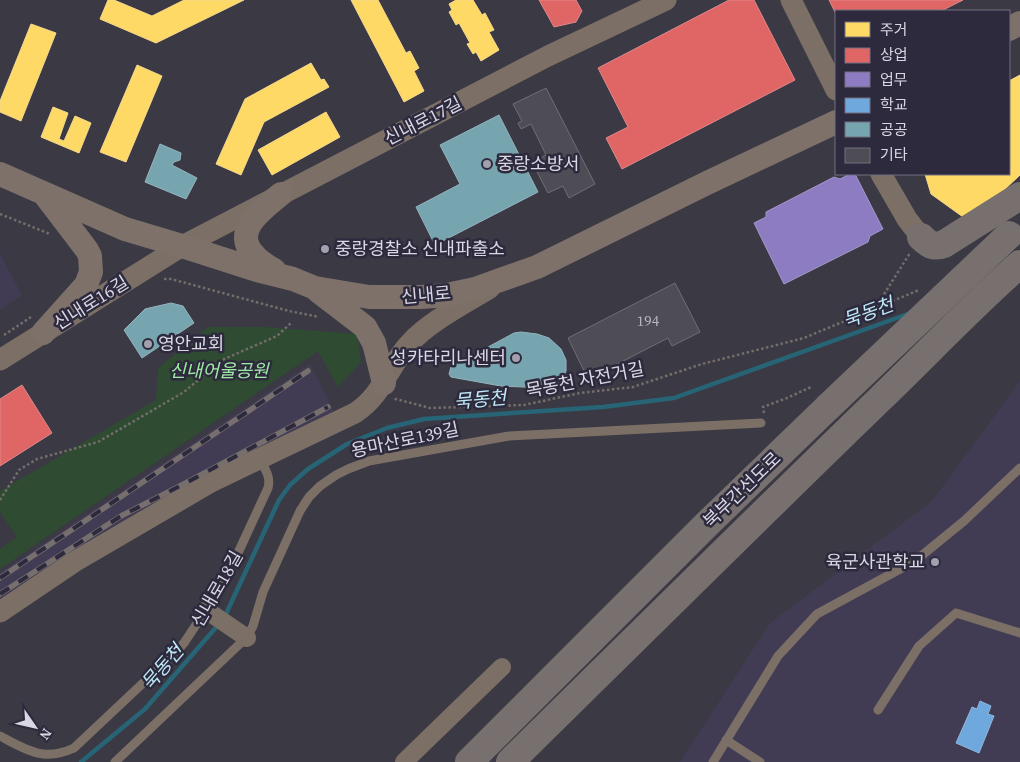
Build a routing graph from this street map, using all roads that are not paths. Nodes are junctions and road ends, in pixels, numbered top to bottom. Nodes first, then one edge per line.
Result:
1 (666, 0) edge
2 (791, 0) edge
3 (835, 88) edge
4 (835, 122) edge
5 (0, 174) edge
6 (883, 175) edge
7 (44, 194) junction
8 (281, 194) junction
9 (1020, 196) edge
10 (1014, 230) edge
11 (921, 237) joint
12 (182, 246) junction
13 (1020, 264) edge
14 (283, 277) junction
15 (507, 278) junction
16 (315, 288) junction
17 (38, 325) junction
18 (0, 360) edge
19 (390, 391) junction
20 (761, 423) dead end
21 (260, 459) junction
22 (1020, 468) edge
23 (206, 610) junction
24 (0, 612) edge
25 (1020, 633) edge
26 (247, 638) junction
27 (502, 667) dead end
28 (878, 710) dead end
29 (0, 736) edge
30 (726, 740) junction
31 (115, 762) edge
32 (404, 762) edge
33 (469, 762) edge
34 (510, 762) edge
35 (713, 762) edge
36 (760, 762) edge

1 - 8 street, 신내로17길
2 - 3 street
4 - 15 main road, 신내로
5 - 7 main road, 신내로
6 - 11 street
7 - 12 main road, 신내로
7 - 17 main road
8 - 12 street, 신내로17길
8 - 14 main road
9 - 11 highway
10 - 33 highway, 북부간선도로, bridge
12 - 14 main road, 신내로
12 - 17 street, 신내로16길
13 - 34 highway, 북부간선도로
14 - 16 main road, 신내로
15 - 16 main road, 신내로
15 - 19 street
16 - 19 main road
17 - 18 street, 신내로16길
19 - 21 street
20 - 26 lane, 용마산로139길
21 - 23 lane, 신내로18길
21 - 24 street
22 - 30 lane
23 - 26 street
23 - 29 lane, 신내로18길
25 - 28 lane
26 - 31 lane, 용마산로139길
27 - 32 street
30 - 35 lane
30 - 36 lane

